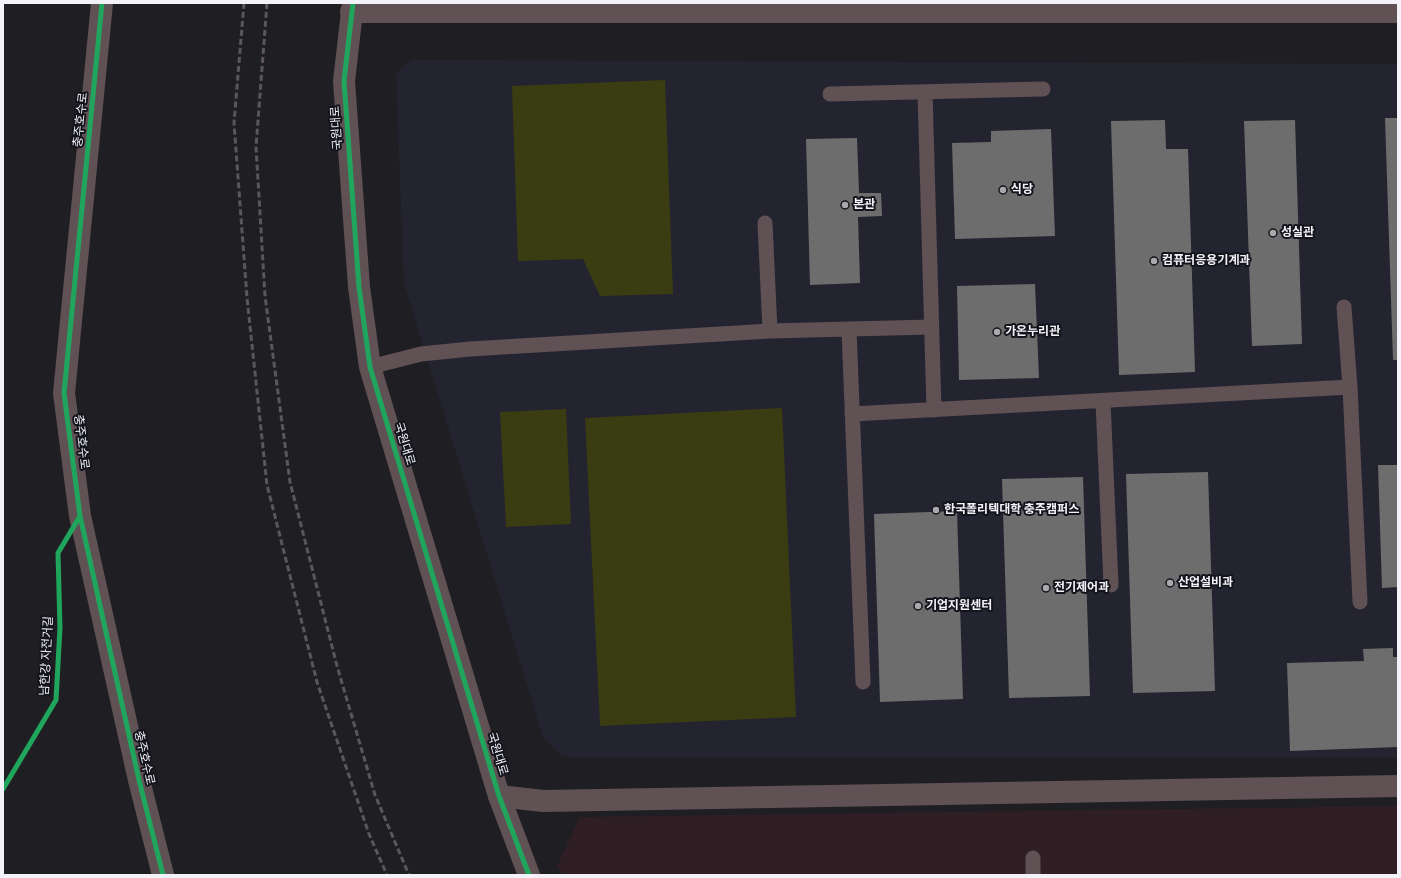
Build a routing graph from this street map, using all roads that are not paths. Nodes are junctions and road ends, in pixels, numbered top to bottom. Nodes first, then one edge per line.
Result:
1 (102, 3) edge
2 (352, 7) edge
3 (1398, 12) edge
4 (1043, 89) dead end
5 (925, 92) junction
6 (830, 94) dead end
7 (766, 223) dead end
8 (1344, 307) dead end
9 (931, 327) junction
10 (849, 330) junction
11 (770, 332) junction
12 (370, 367) junction
13 (1350, 387) junction
14 (1103, 400) junction
15 (934, 410) junction
16 (852, 414) junction
17 (1111, 585) dead end
18 (1360, 602) dead end
19 (863, 682) dead end
20 (1398, 786) edge
21 (499, 796) junction
22 (1033, 858) dead end
23 (163, 875) edge
24 (529, 875) edge
25 (1033, 875) edge

1 - 23 street, 충주호수로
2 - 3 street
2 - 12 street, 국원대로
4 - 5 lane
5 - 6 lane
5 - 9 lane
7 - 11 lane
8 - 13 lane
9 - 10 lane
9 - 15 lane
10 - 11 lane
10 - 16 lane
11 - 12 lane
12 - 21 street, 국원대로
13 - 14 lane
13 - 18 lane
14 - 15 lane
14 - 17 lane
15 - 16 lane
16 - 19 lane
20 - 21 street
21 - 24 street, 국원대로
22 - 25 lane

